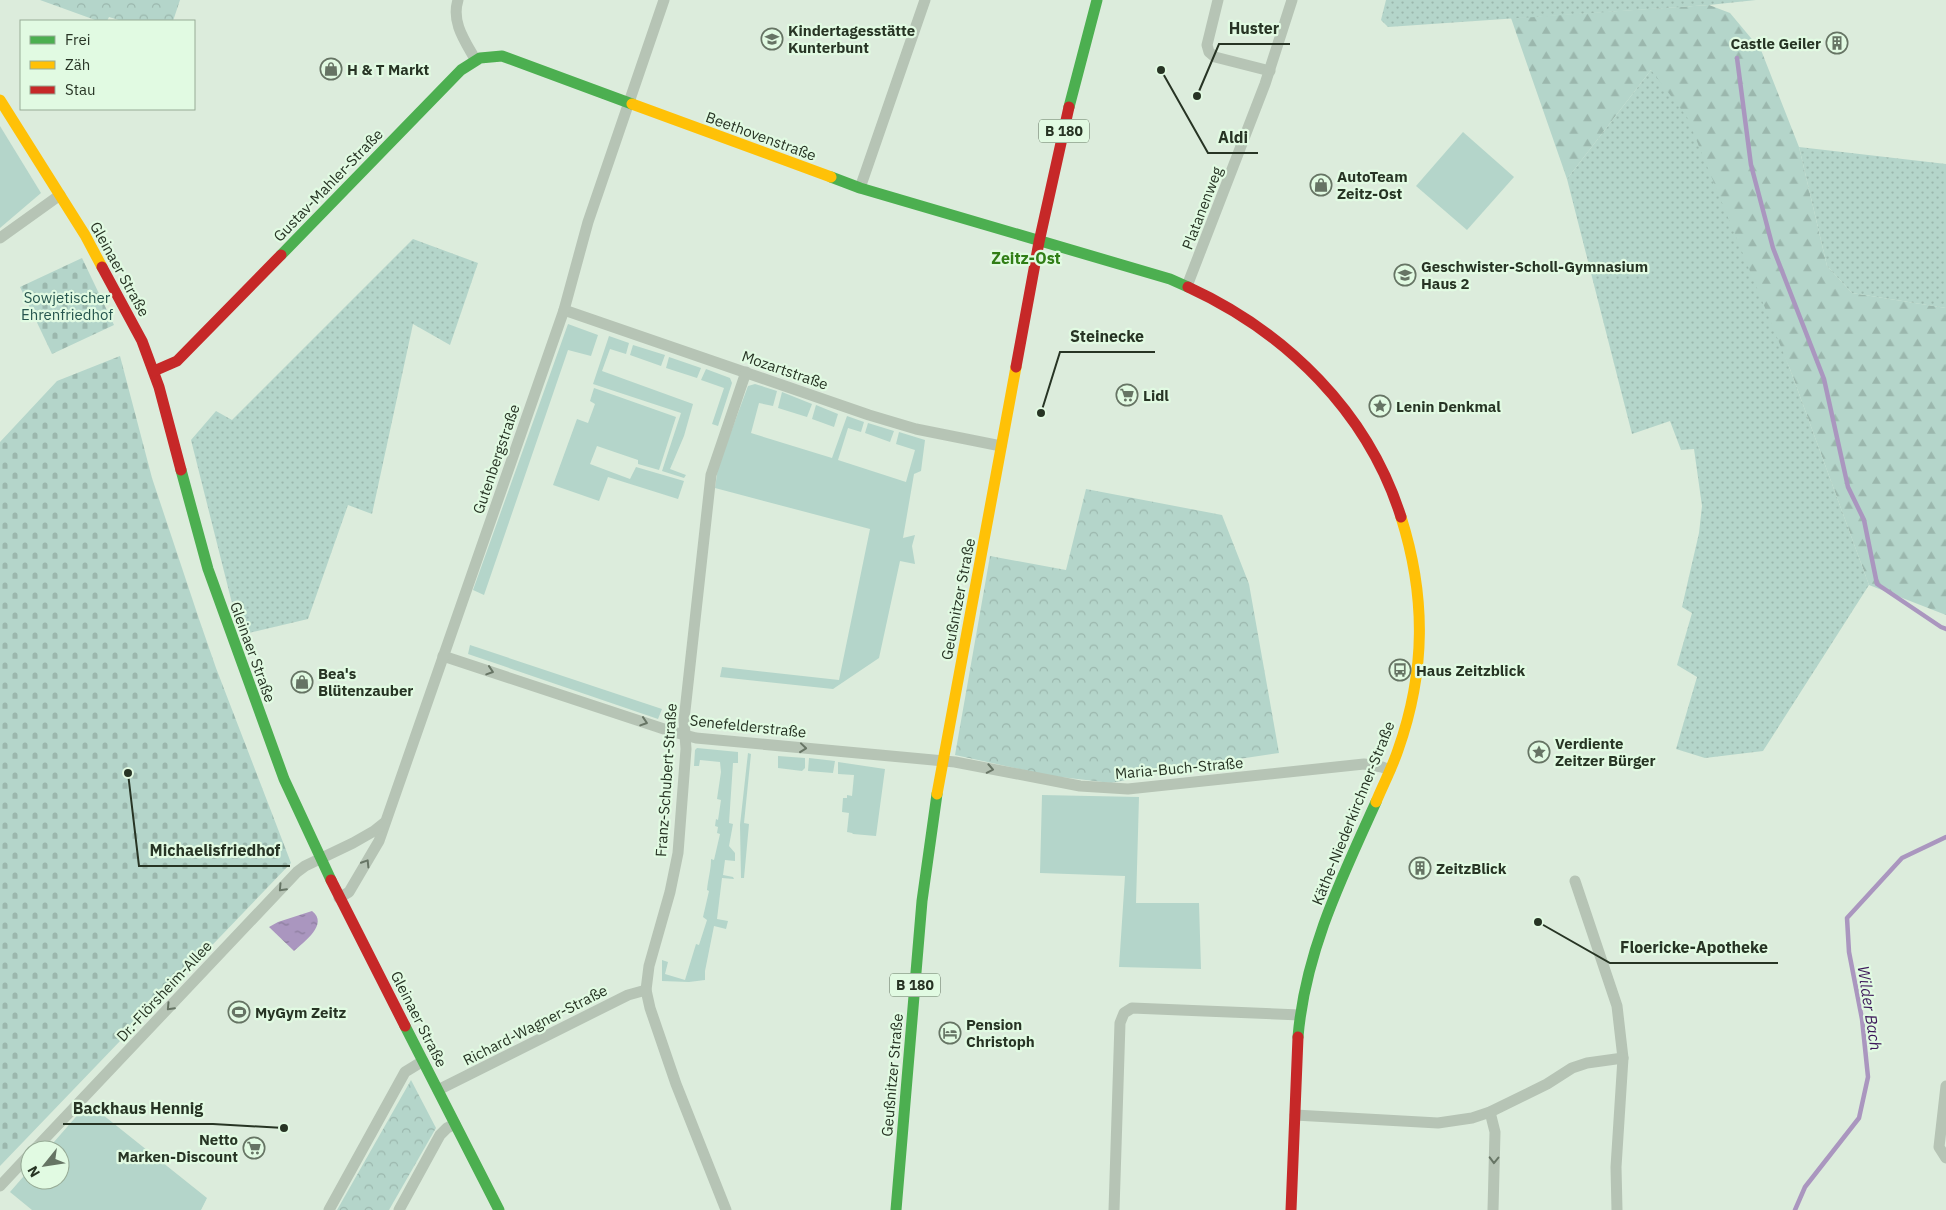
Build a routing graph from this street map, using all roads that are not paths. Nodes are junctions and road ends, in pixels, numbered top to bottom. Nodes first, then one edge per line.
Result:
1 (458, 0) edge
2 (664, 0) edge
3 (925, 0) edge
4 (1097, 0) edge
5 (1218, 0) edge
6 (1292, 0) edge
7 (475, 59) junction
8 (1270, 71) junction
9 (0, 100) edge
10 (630, 102) junction
11 (860, 188) junction
12 (60, 195) junction
13 (0, 238) edge
14 (1039, 242) junction
15 (1187, 286) junction
16 (564, 310) junction
17 (154, 371) junction
18 (746, 372) junction
19 (1000, 446) junction
20 (443, 656) junction
21 (685, 735) junction
22 (942, 761) junction
23 (1390, 770) junction
24 (384, 823) junction
25 (320, 859) junction
26 (1575, 881) dead end
27 (339, 898) junction
28 (646, 990) junction
29 (1300, 1015) junction
30 (1623, 1058) junction
31 (423, 1061) junction
32 (1946, 1086) edge
33 (438, 1090) junction
34 (1490, 1112) junction
35 (1295, 1115) junction
36 (455, 1124) junction
37 (43, 1140) edge
38 (1946, 1158) edge
39 (20, 1165) edge
40 (0, 1186) edge
41 (329, 1210) edge
42 (399, 1210) edge
43 (499, 1210) edge
44 (726, 1210) edge
45 (896, 1210) edge
46 (1114, 1210) edge
47 (1291, 1210) edge
48 (1493, 1210) edge
49 (1617, 1210) edge

1 - 7 street
2 - 10 street, Gutenbergstraße
3 - 11 street
4 - 14 street, Geußnitzer Straße / B 180
5 - 8 street
6 - 8 street, Platanenweg
7 - 10 street, Beethovenstraße
7 - 17 street, Gustav-Mahler-Straße
8 - 15 street, Platanenweg
9 - 12 street, Gleinaer Straße
10 - 11 street, Beethovenstraße
10 - 16 street, Gutenbergstraße
11 - 14 street, Beethovenstraße
12 - 13 street
12 - 17 street, Gleinaer Straße
14 - 15 street, Käthe-Niederkirchner-Straße
14 - 19 street, Geußnitzer Straße / B 180
15 - 23 street, Käthe-Niederkirchner-Straße
16 - 18 street, Mozartstraße
16 - 20 street, Gutenbergstraße
17 - 25 street, Gleinaer Straße
18 - 19 street, Mozartstraße
18 - 21 street, Franz-Schubert-Straße
19 - 22 street, Geußnitzer Straße / B 180
20 -> 21 street, Senefelderstraße
20 - 24 street, Gutenbergstraße
21 -> 22 street, Senefelderstraße
21 - 28 street, Franz-Schubert-Straße
22 -> 23 street, Maria-Buch-Straße
22 - 45 street, Geußnitzer Straße / B 180
23 - 29 street, Käthe-Niederkirchner-Straße
24 - 25 street
27 -> 24 street, Gutenbergstraße
25 - 27 street, Gleinaer Straße
25 -> 37 street, Dr.-Flörsheim-Allee
26 - 30 street
27 - 31 street, Gleinaer Straße
28 - 33 street, Richard-Wagner-Straße
28 - 44 street, Franz-Schubert-Straße
29 - 35 street, Käthe-Niederkirchner-Straße
29 - 46 street
30 - 34 street
30 - 49 street
31 - 33 street, Gleinaer Straße
31 - 41 street
32 - 38 street
33 - 36 street, Gleinaer Straße
34 - 35 street
34 -> 48 street
35 - 47 street, Käthe-Niederkirchner-Straße
36 - 42 street
36 - 43 street, Gleinaer Straße
39 - 40 street

